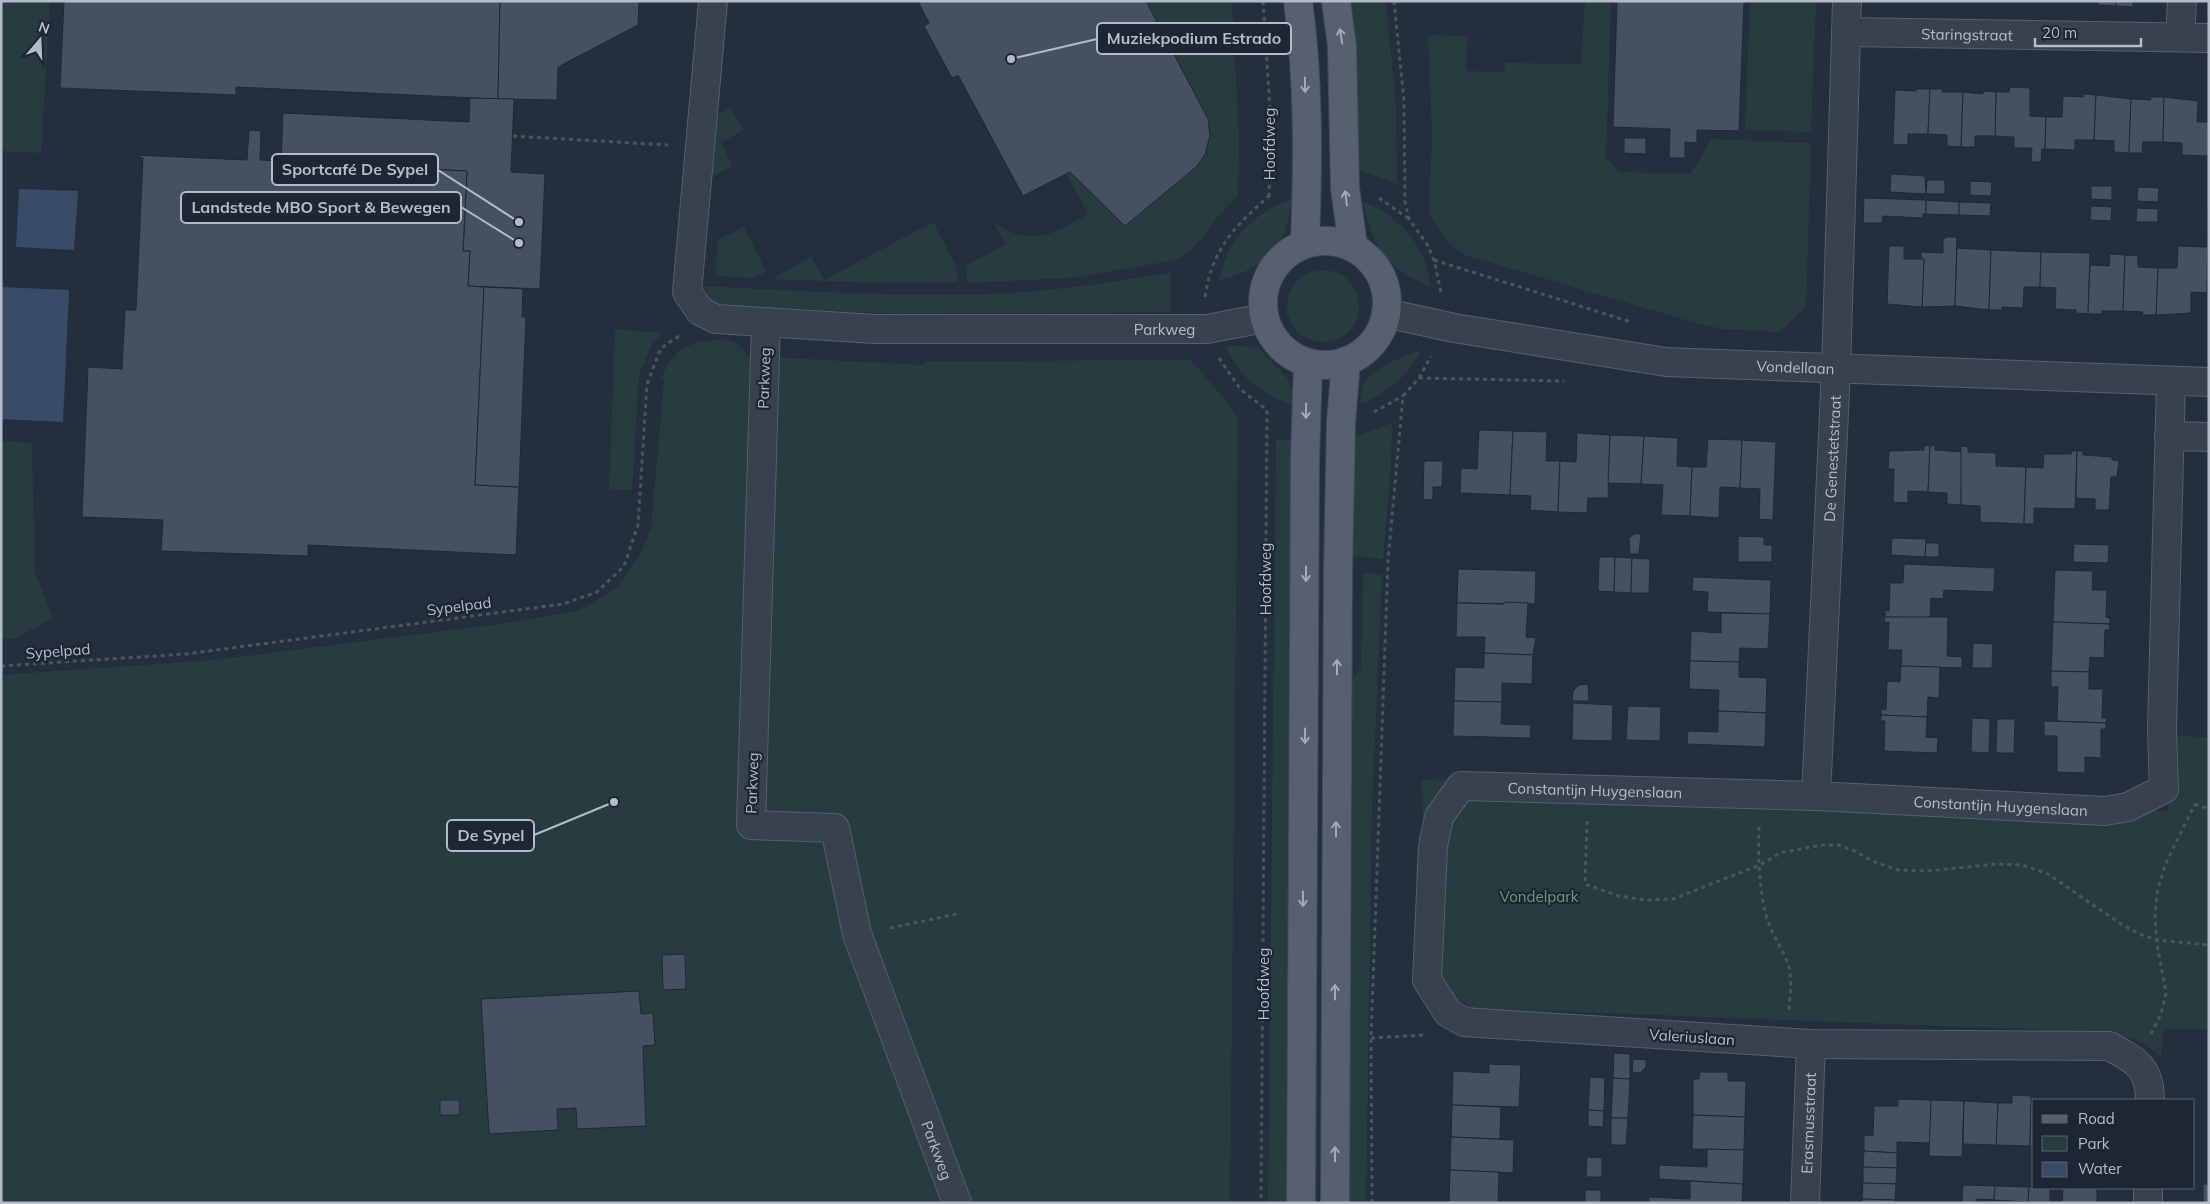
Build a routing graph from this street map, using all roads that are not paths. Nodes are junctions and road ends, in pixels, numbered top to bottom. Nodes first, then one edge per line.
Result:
1 (713, 1) edge
2 (1298, 1) edge
3 (1336, 1) edge
4 (1847, 1) edge
5 (2182, 1) edge
6 (1846, 32) junction
7 (2180, 37) junction
8 (2209, 38) edge
9 (1305, 243) junction
10 (1353, 246) junction
11 (1386, 313) junction
12 (1264, 318) junction
13 (766, 322) junction
14 (1308, 362) junction
15 (1346, 362) junction
16 (1836, 370) junction
17 (2171, 381) junction
18 (2209, 382) edge
19 (2169, 436) junction
20 (2209, 437) edge
21 (1816, 796) junction
22 (1448, 1012) joint
23 (1800, 1044) junction
24 (2150, 1099) edge
25 (2148, 1189) edge
26 (957, 1203) edge
27 (1301, 1203) edge
28 (1334, 1203) edge
29 (1804, 1203) edge
30 (2148, 1203) edge

1 - 13 street, Parkweg
2 -> 9 main road
10 -> 3 main road
4 - 6 street, De Genestetstraat
5 - 7 street
6 - 7 street, Staringstraat
6 - 16 street, De Genestetstraat
7 - 8 street, Staringstraat
9 - 10 main road
9 - 12 main road
10 - 11 main road
11 - 15 main road
11 - 16 street, Vondellaan
12 - 13 street, Parkweg
12 - 14 main road
13 - 26 street, Parkweg
14 - 15 main road
14 -> 27 main road
28 -> 15 main road
16 - 17 street, Vondellaan
16 - 21 street, De Genestetstraat
17 - 18 street, Vondellaan
17 - 19 street, Constantijn Huygenslaan
19 - 20 street
19 - 21 street, Constantijn Huygenslaan
21 - 22 street, Constantijn Huygenslaan
22 - 23 street, Valeriuslaan
23 - 24 street, Valeriuslaan
23 - 29 street, Erasmusstraat
25 - 30 street

